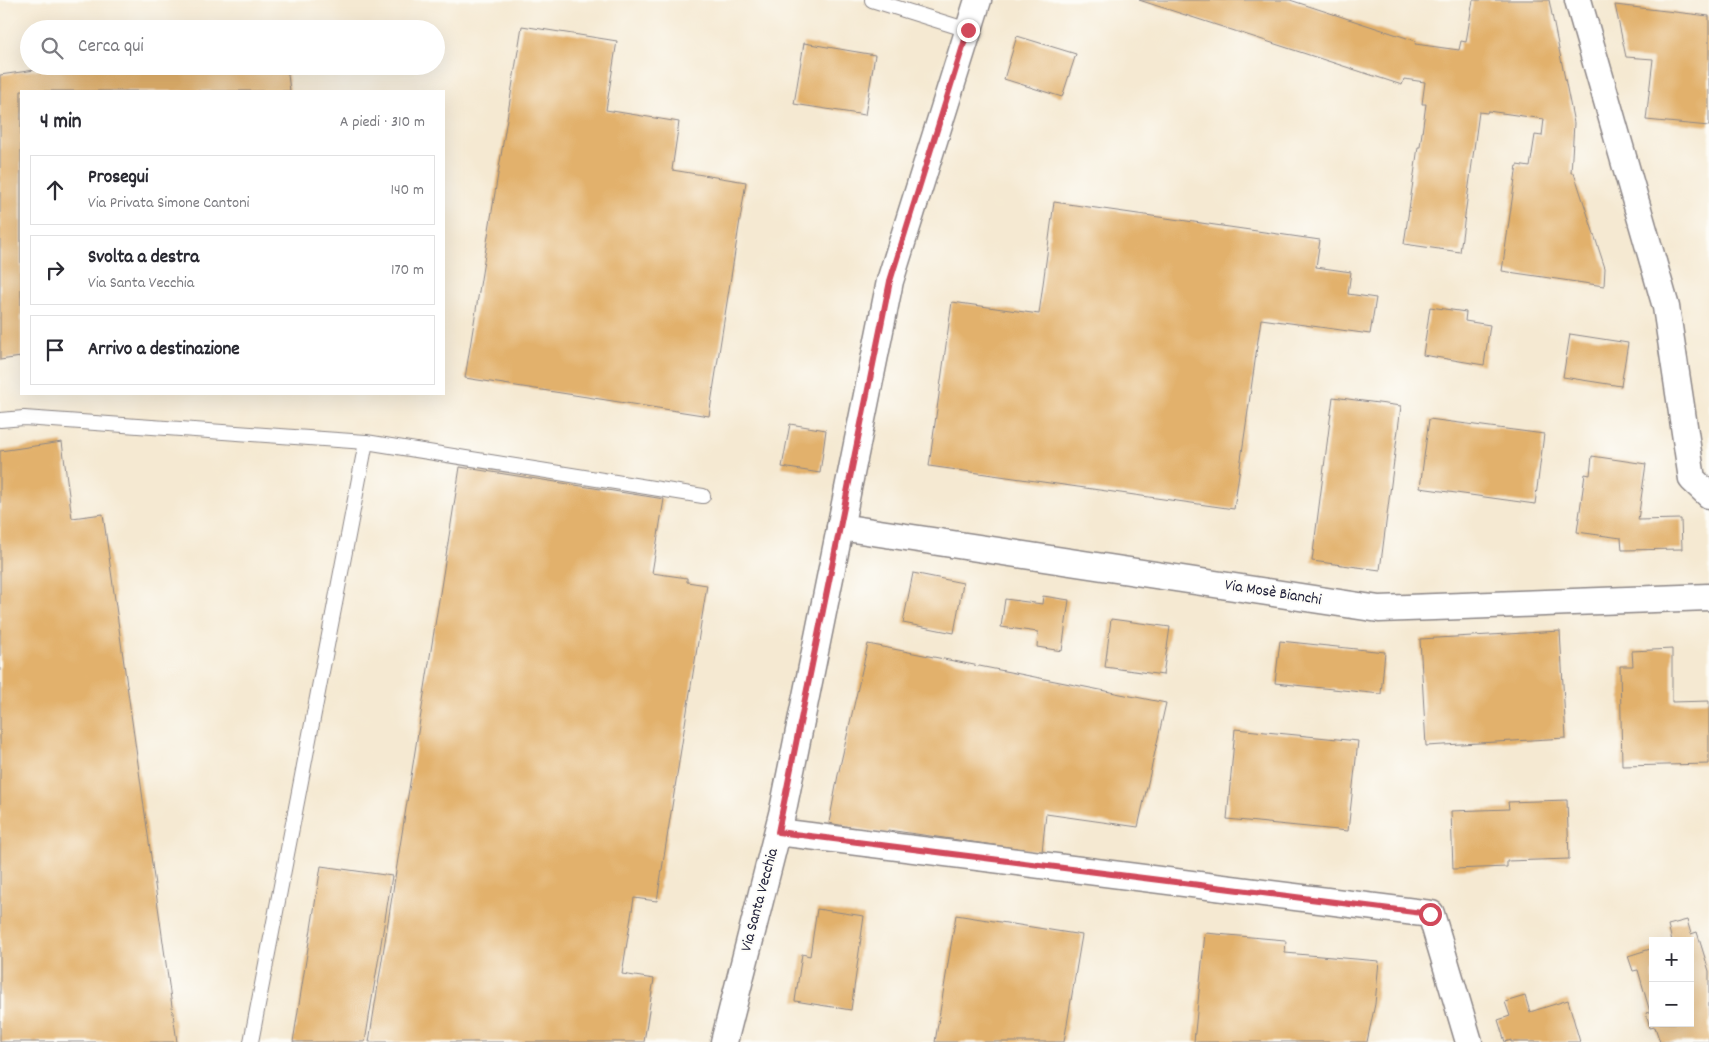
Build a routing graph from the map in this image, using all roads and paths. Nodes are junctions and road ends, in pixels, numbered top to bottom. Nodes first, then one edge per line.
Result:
1 (872, 0) edge
2 (978, 0) edge
3 (1578, 0) edge
4 (968, 30) junction
5 (0, 420) edge
6 (366, 442) junction
7 (1709, 494) edge
8 (703, 496) dead end
9 (840, 527) junction
10 (1709, 597) edge
11 (778, 832) junction
12 (251, 1042) edge
13 (724, 1042) edge
14 (1468, 1042) edge

1 - 4 lane
2 - 4 street, Via Santa Vecchia
3 - 7 street
4 - 9 street, Via Santa Vecchia
5 - 6 lane
6 - 8 lane
6 - 12 lane
9 - 10 street, Via Mosè Bianchi
9 - 11 street, Via Santa Vecchia
11 - 13 street, Via Santa Vecchia
11 - 14 street

